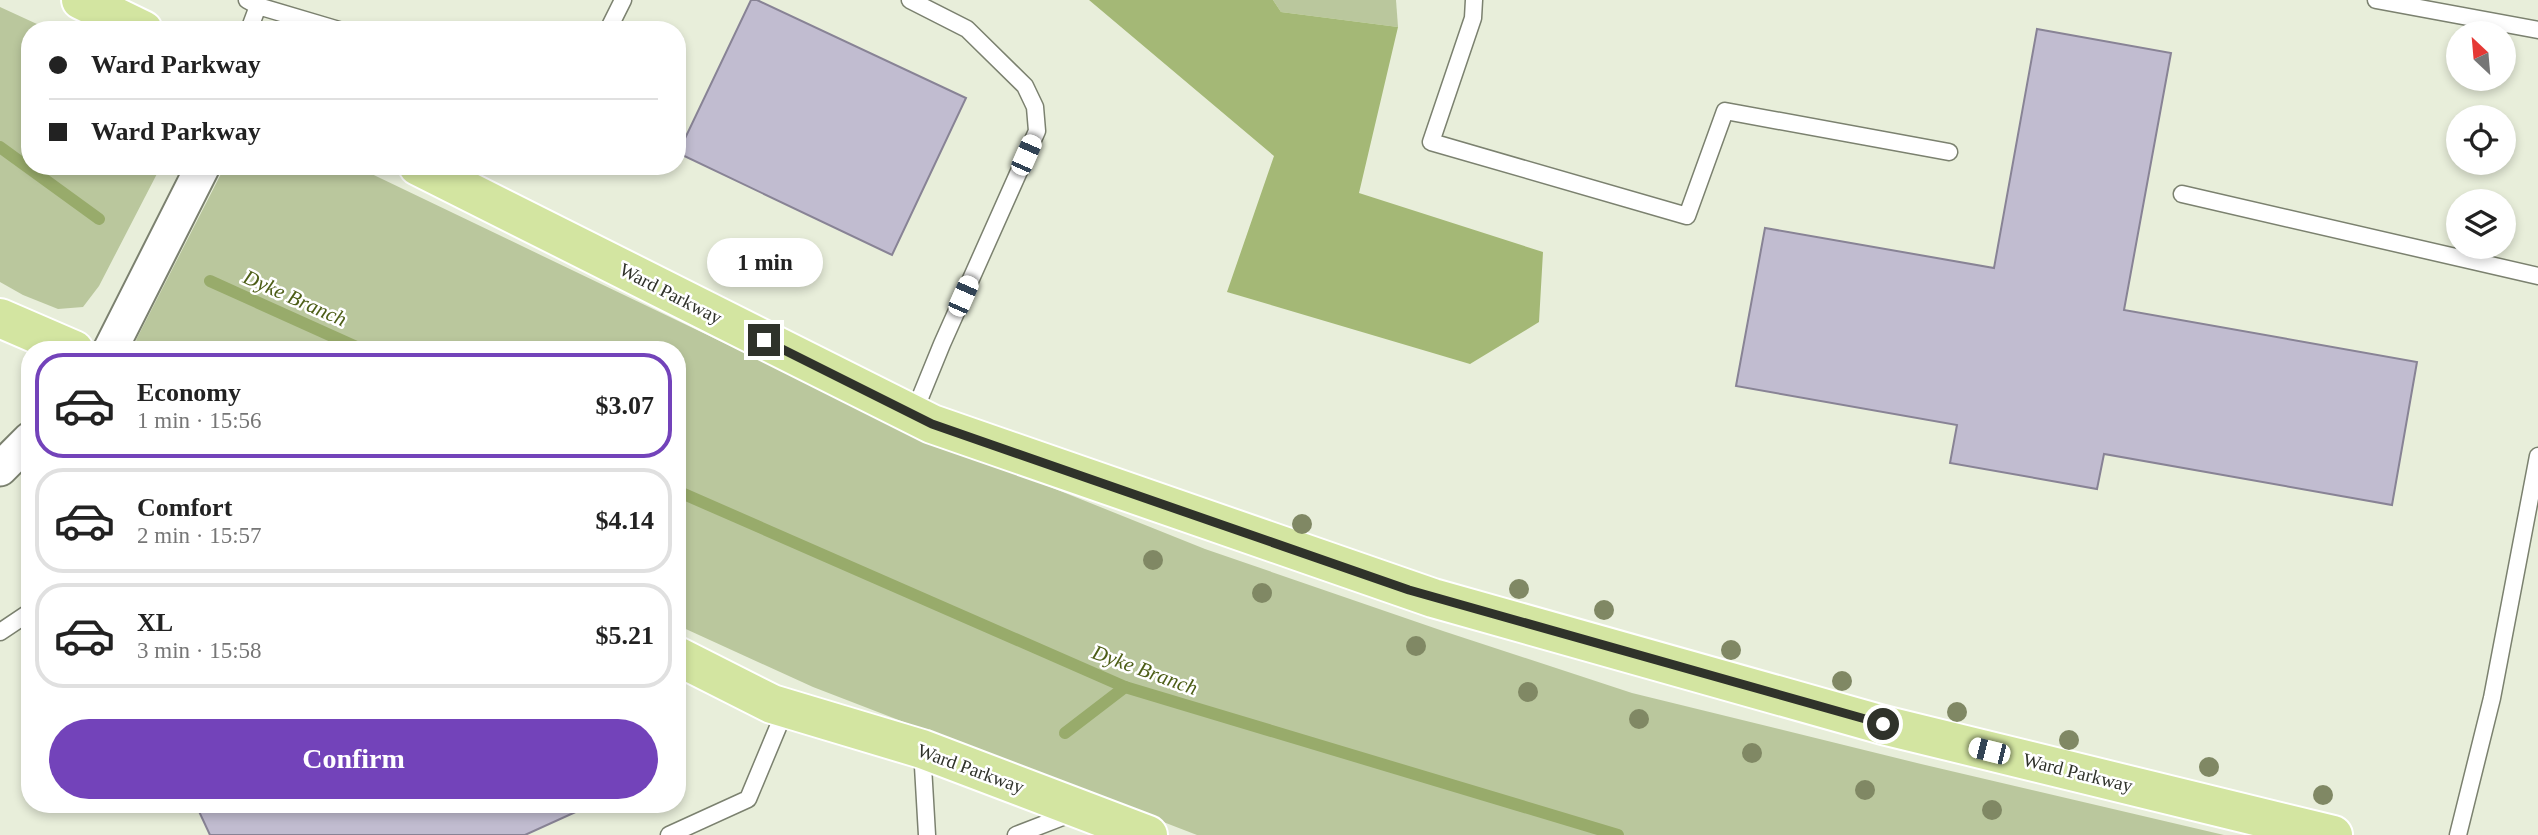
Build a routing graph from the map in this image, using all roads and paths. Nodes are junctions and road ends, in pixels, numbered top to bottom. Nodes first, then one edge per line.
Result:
1 (81, 0) edge
2 (623, 0) edge
3 (910, 0) edge
4 (1474, 0) edge
5 (2376, 0) edge
6 (253, 3) edge
7 (124, 21) edge
8 (250, 21) edge
9 (310, 21) edge
10 (612, 21) edge
11 (2538, 30) edge
12 (1949, 152) dead end
13 (198, 175) edge
14 (436, 175) edge
15 (2182, 194) dead end
16 (2538, 276) edge
17 (0, 318) edge
18 (53, 341) edge
19 (115, 341) edge
20 (913, 415) junction
21 (21, 448) edge
22 (2538, 456) edge
23 (0, 469) edge
24 (21, 618) edge
25 (0, 632) edge
26 (686, 661) edge
27 (786, 708) junction
28 (922, 749) junction
29 (1083, 809) junction
30 (669, 835) edge
31 (927, 835) edge
32 (1016, 835) edge
33 (1147, 835) edge
34 (2333, 835) edge
35 (2458, 835) edge

1 - 7 main road
2 - 10 lane
3 - 20 lane
4 - 12 lane
5 - 11 lane
6 - 8 lane
6 - 9 lane
13 - 19 street
14 - 20 main road, Ward Parkway
15 - 16 lane
17 - 18 main road
20 - 34 main road, Ward Parkway
21 - 23 street
22 - 35 lane
24 - 25 lane
26 - 27 main road, Ward Parkway
27 - 28 main road, Ward Parkway
27 - 30 lane
28 - 29 main road, Ward Parkway
28 - 31 lane
29 - 32 lane
29 - 33 main road, Ward Parkway

